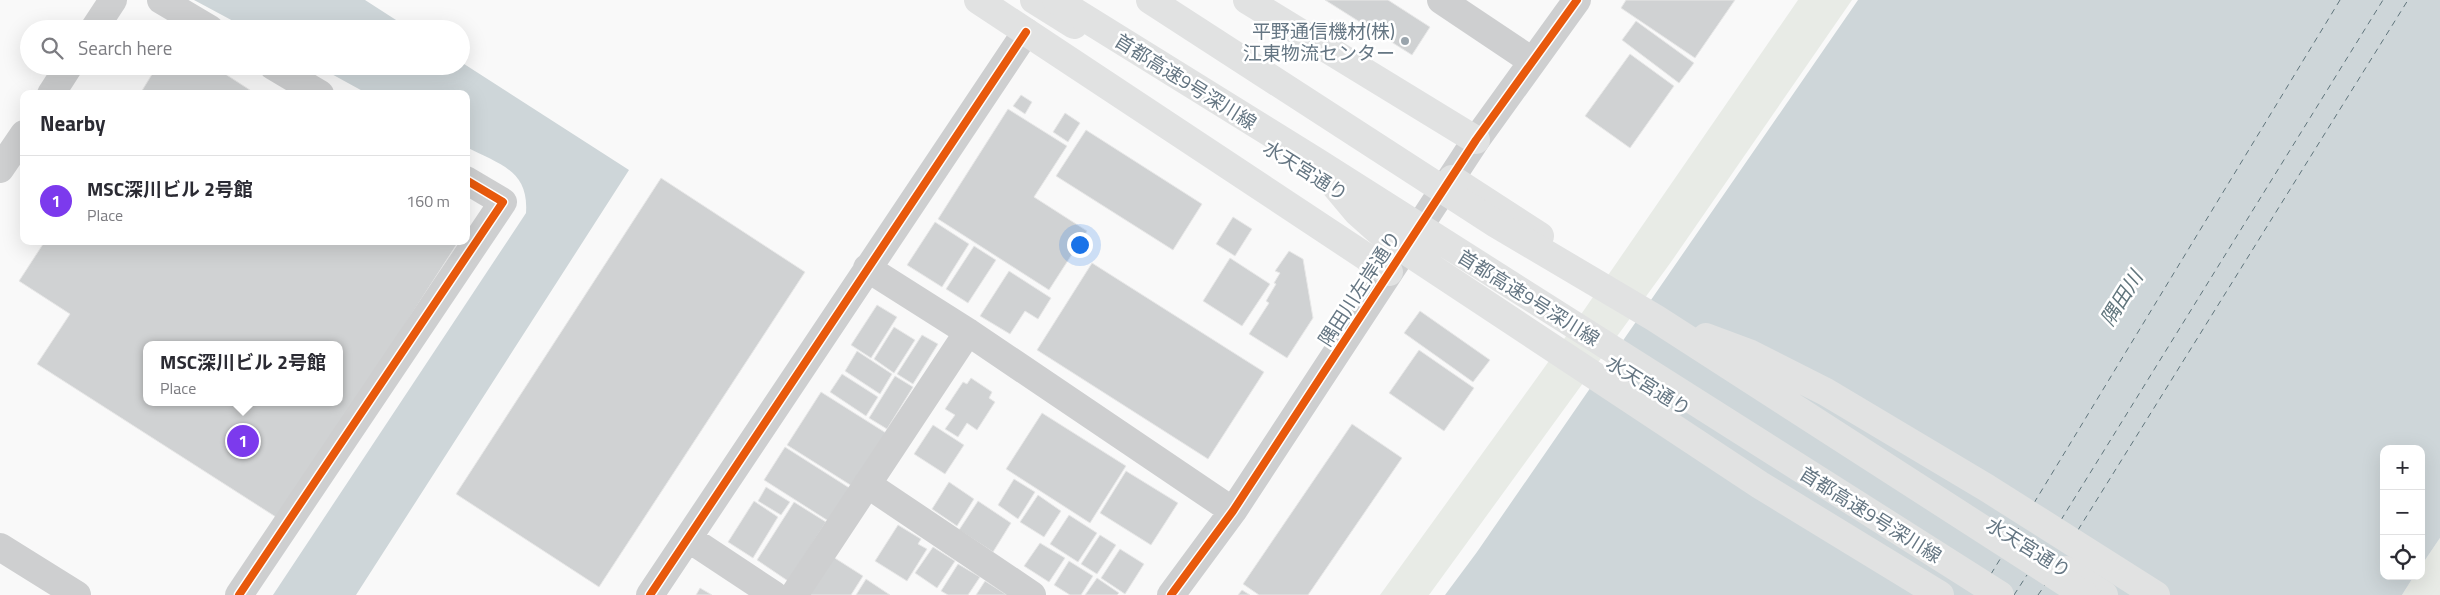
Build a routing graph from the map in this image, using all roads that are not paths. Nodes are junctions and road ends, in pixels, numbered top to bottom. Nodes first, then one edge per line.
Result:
1 (113, 0) edge
2 (162, 0) edge
3 (978, 0) edge
4 (1034, 0) edge
5 (1056, 0) edge
6 (1150, 0) edge
7 (1170, 0) edge
8 (1247, 0) edge
9 (1441, 0) edge
10 (1578, 0) edge
11 (100, 20) edge
12 (195, 20) edge
13 (1026, 32) junction
14 (1532, 61) junction
15 (63, 75) edge
16 (288, 75) edge
17 (53, 90) edge
18 (313, 90) edge
19 (20, 140) edge
20 (1476, 140) junction
21 (1317, 162) junction
22 (0, 169) edge
23 (470, 182) edge
24 (867, 268) junction
25 (1390, 272) junction
26 (1655, 318) junction
27 (968, 332) junction
28 (867, 484) junction
29 (1233, 511) junction
30 (688, 538) junction
31 (0, 547) edge
32 (77, 595) edge
33 (239, 595) edge
34 (650, 595) edge
35 (774, 595) edge
36 (794, 595) edge
37 (1032, 595) edge
38 (1171, 595) edge
39 (1940, 595) edge
40 (1985, 595) edge
41 (2000, 595) edge
42 (2085, 595) edge
43 (2104, 595) edge
44 (2156, 595) edge

1 - 11 street
2 - 12 street
3 - 13 main road
4 - 40 main road, 水天宮通り
5 - 21 main road, 首都高速9号深川線
6 - 26 main road
7 - 43 main road, 水天宮通り
8 - 20 main road
9 - 14 street
10 - 14 street, 隅田川左岸通り
13 - 24 street
13 - 25 main road
14 - 20 street, 隅田川左岸通り
15 - 17 street
16 - 18 street
19 - 22 street
20 - 25 street, 隅田川左岸通り
21 - 39 main road
21 - 41 main road, 首都高速9号深川線
23 - 33 street
24 - 27 street
24 - 30 street
25 - 29 street, 隅田川左岸通り
26 - 42 main road
26 - 44 main road
27 - 28 street
27 - 29 street
28 - 36 street
28 - 37 street
29 - 38 street, 隅田川左岸通り
30 - 34 street
30 - 35 street
31 - 32 street

